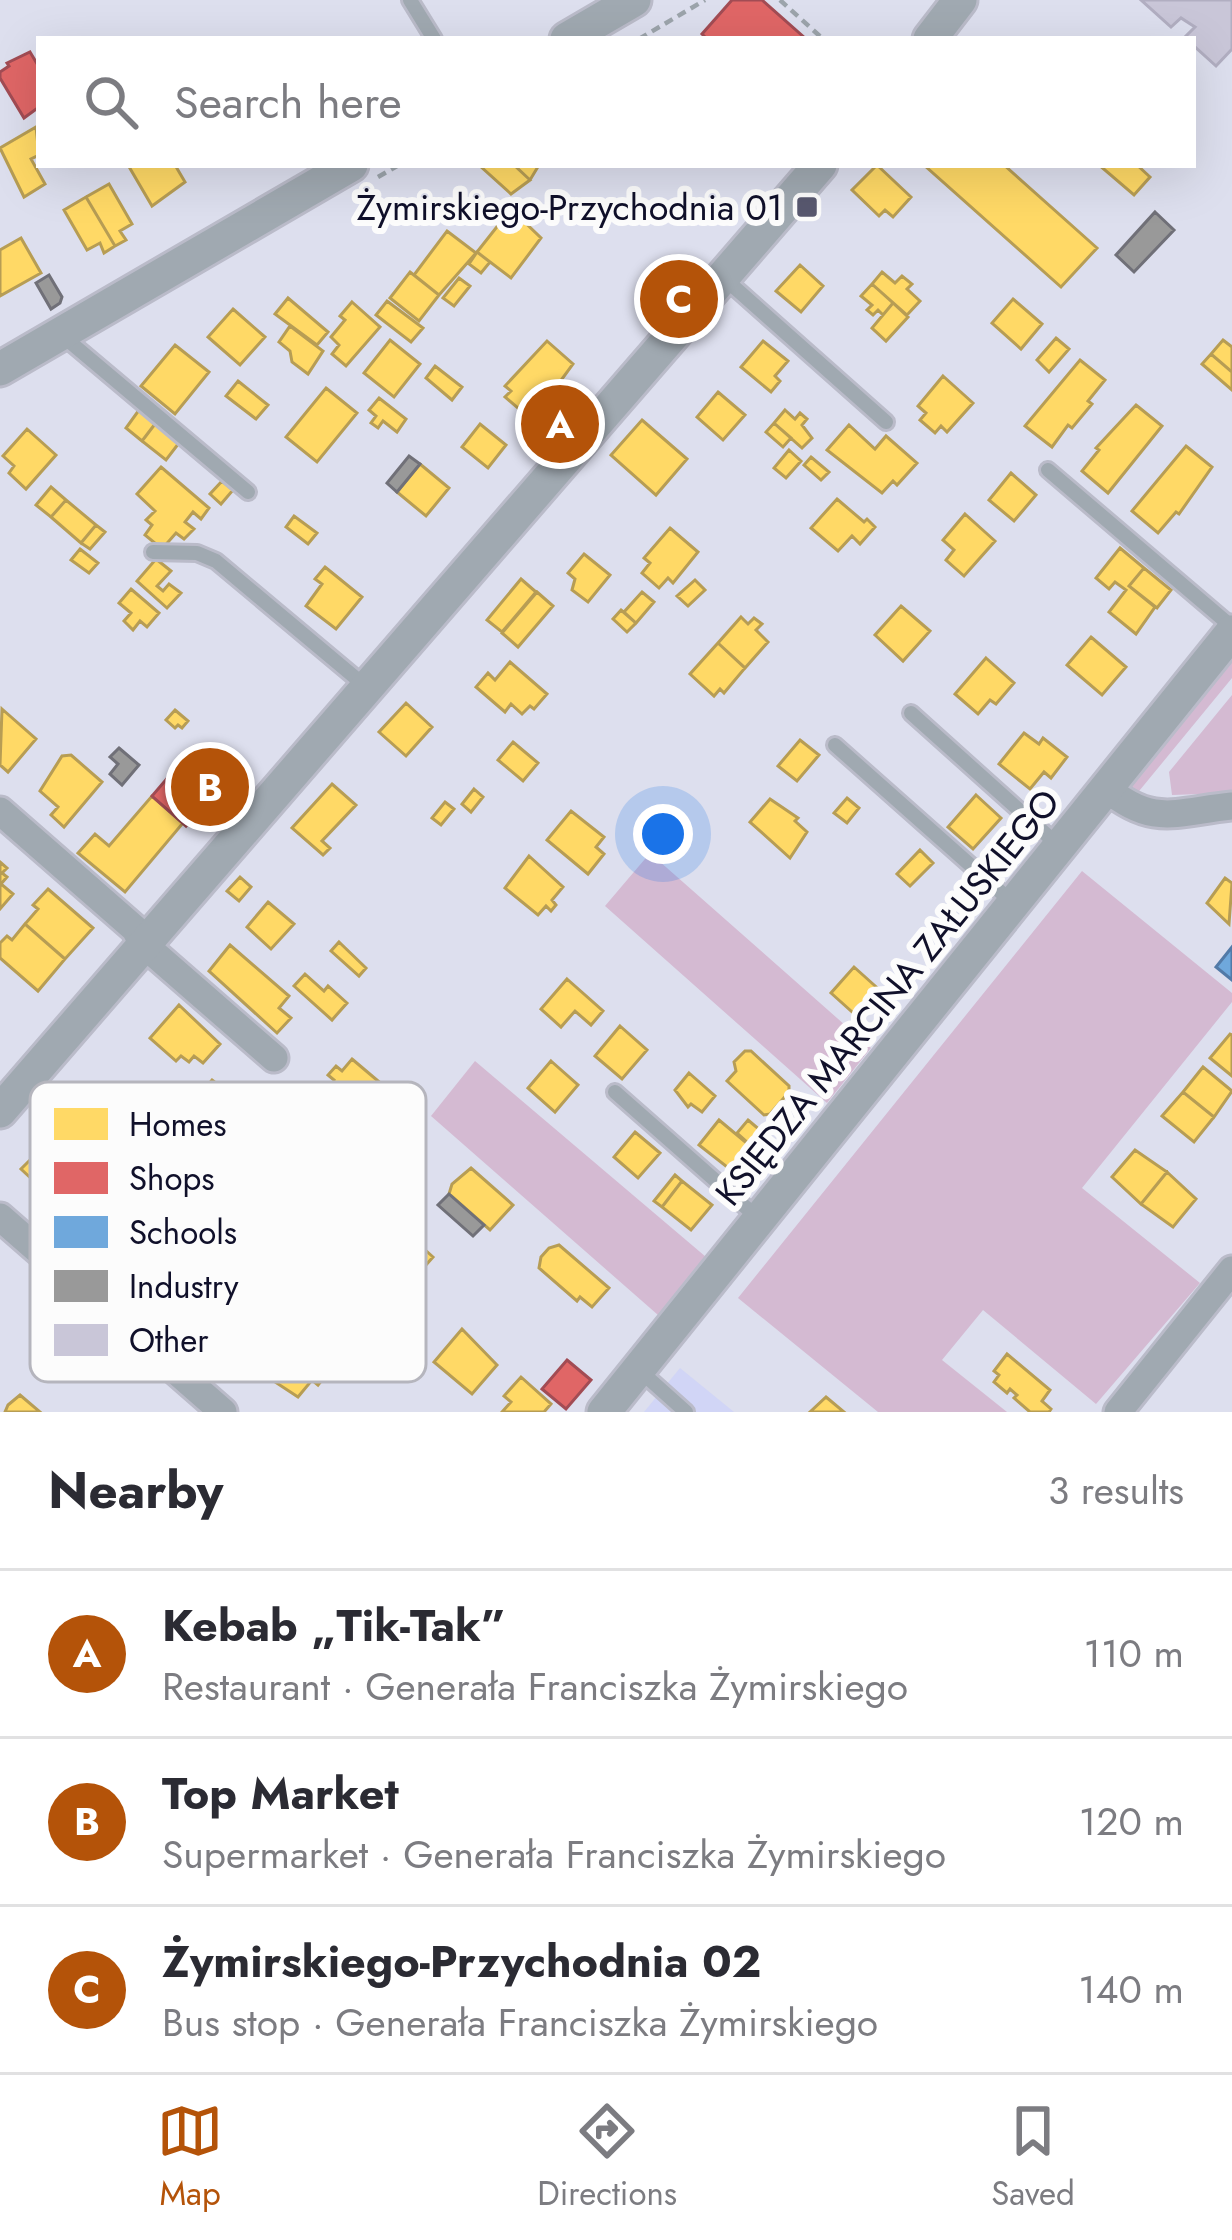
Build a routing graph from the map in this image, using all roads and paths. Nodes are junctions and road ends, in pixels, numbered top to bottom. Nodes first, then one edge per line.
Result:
1 (410, 0) edge
2 (634, 0) edge
3 (705, 0) edge
4 (780, 0) edge
5 (960, 0) edge
6 (432, 36) edge
7 (572, 36) edge
8 (644, 36) edge
9 (820, 36) edge
10 (932, 36) edge
11 (346, 168) edge
12 (817, 168) edge
13 (723, 277) junction
14 (60, 334) junction
15 (0, 369) edge
16 (886, 422) dead end
17 (1048, 470) dead end
18 (248, 491) dead end
19 (153, 552) dead end
20 (1232, 629) edge
21 (368, 688) junction
22 (911, 713) dead end
23 (835, 745) dead end
24 (1106, 788) junction
25 (1232, 806) edge
26 (0, 811) edge
27 (1059, 846) junction
28 (1013, 903) junction
29 (142, 943) junction
30 (274, 1058) dead end
31 (615, 1092) dead end
32 (0, 1111) edge
33 (0, 1217) edge
34 (760, 1219) junction
35 (30, 1243) edge
36 (1232, 1270) edge
37 (638, 1369) junction
38 (189, 1382) edge
39 (223, 1412) edge
40 (604, 1412) edge
41 (686, 1412) edge
42 (1118, 1412) edge

1 - 6 lane
2 - 7 street
3 - 8 path
4 - 9 path
5 - 10 street
11 - 14 street
12 - 13 street
13 - 16 lane
13 - 21 street
14 - 15 street
14 - 18 lane
17 - 20 lane
19 - 21 lane
20 - 24 street, KSIĘDZA MARCINA ZAŁUSKIEGO
21 - 29 street
22 - 27 lane
23 - 28 lane
24 - 25 street
24 - 27 street, KSIĘDZA MARCINA ZAŁUSKIEGO
26 - 29 street
27 - 28 street, KSIĘDZA MARCINA ZAŁUSKIEGO
28 - 34 street, KSIĘDZA MARCINA ZAŁUSKIEGO
29 - 30 street
29 - 32 street
31 - 34 lane
33 - 35 street
34 - 37 street, KSIĘDZA MARCINA ZAŁUSKIEGO
36 - 42 street
37 - 40 street, KSIĘDZA MARCINA ZAŁUSKIEGO
37 - 41 lane
38 - 39 street

